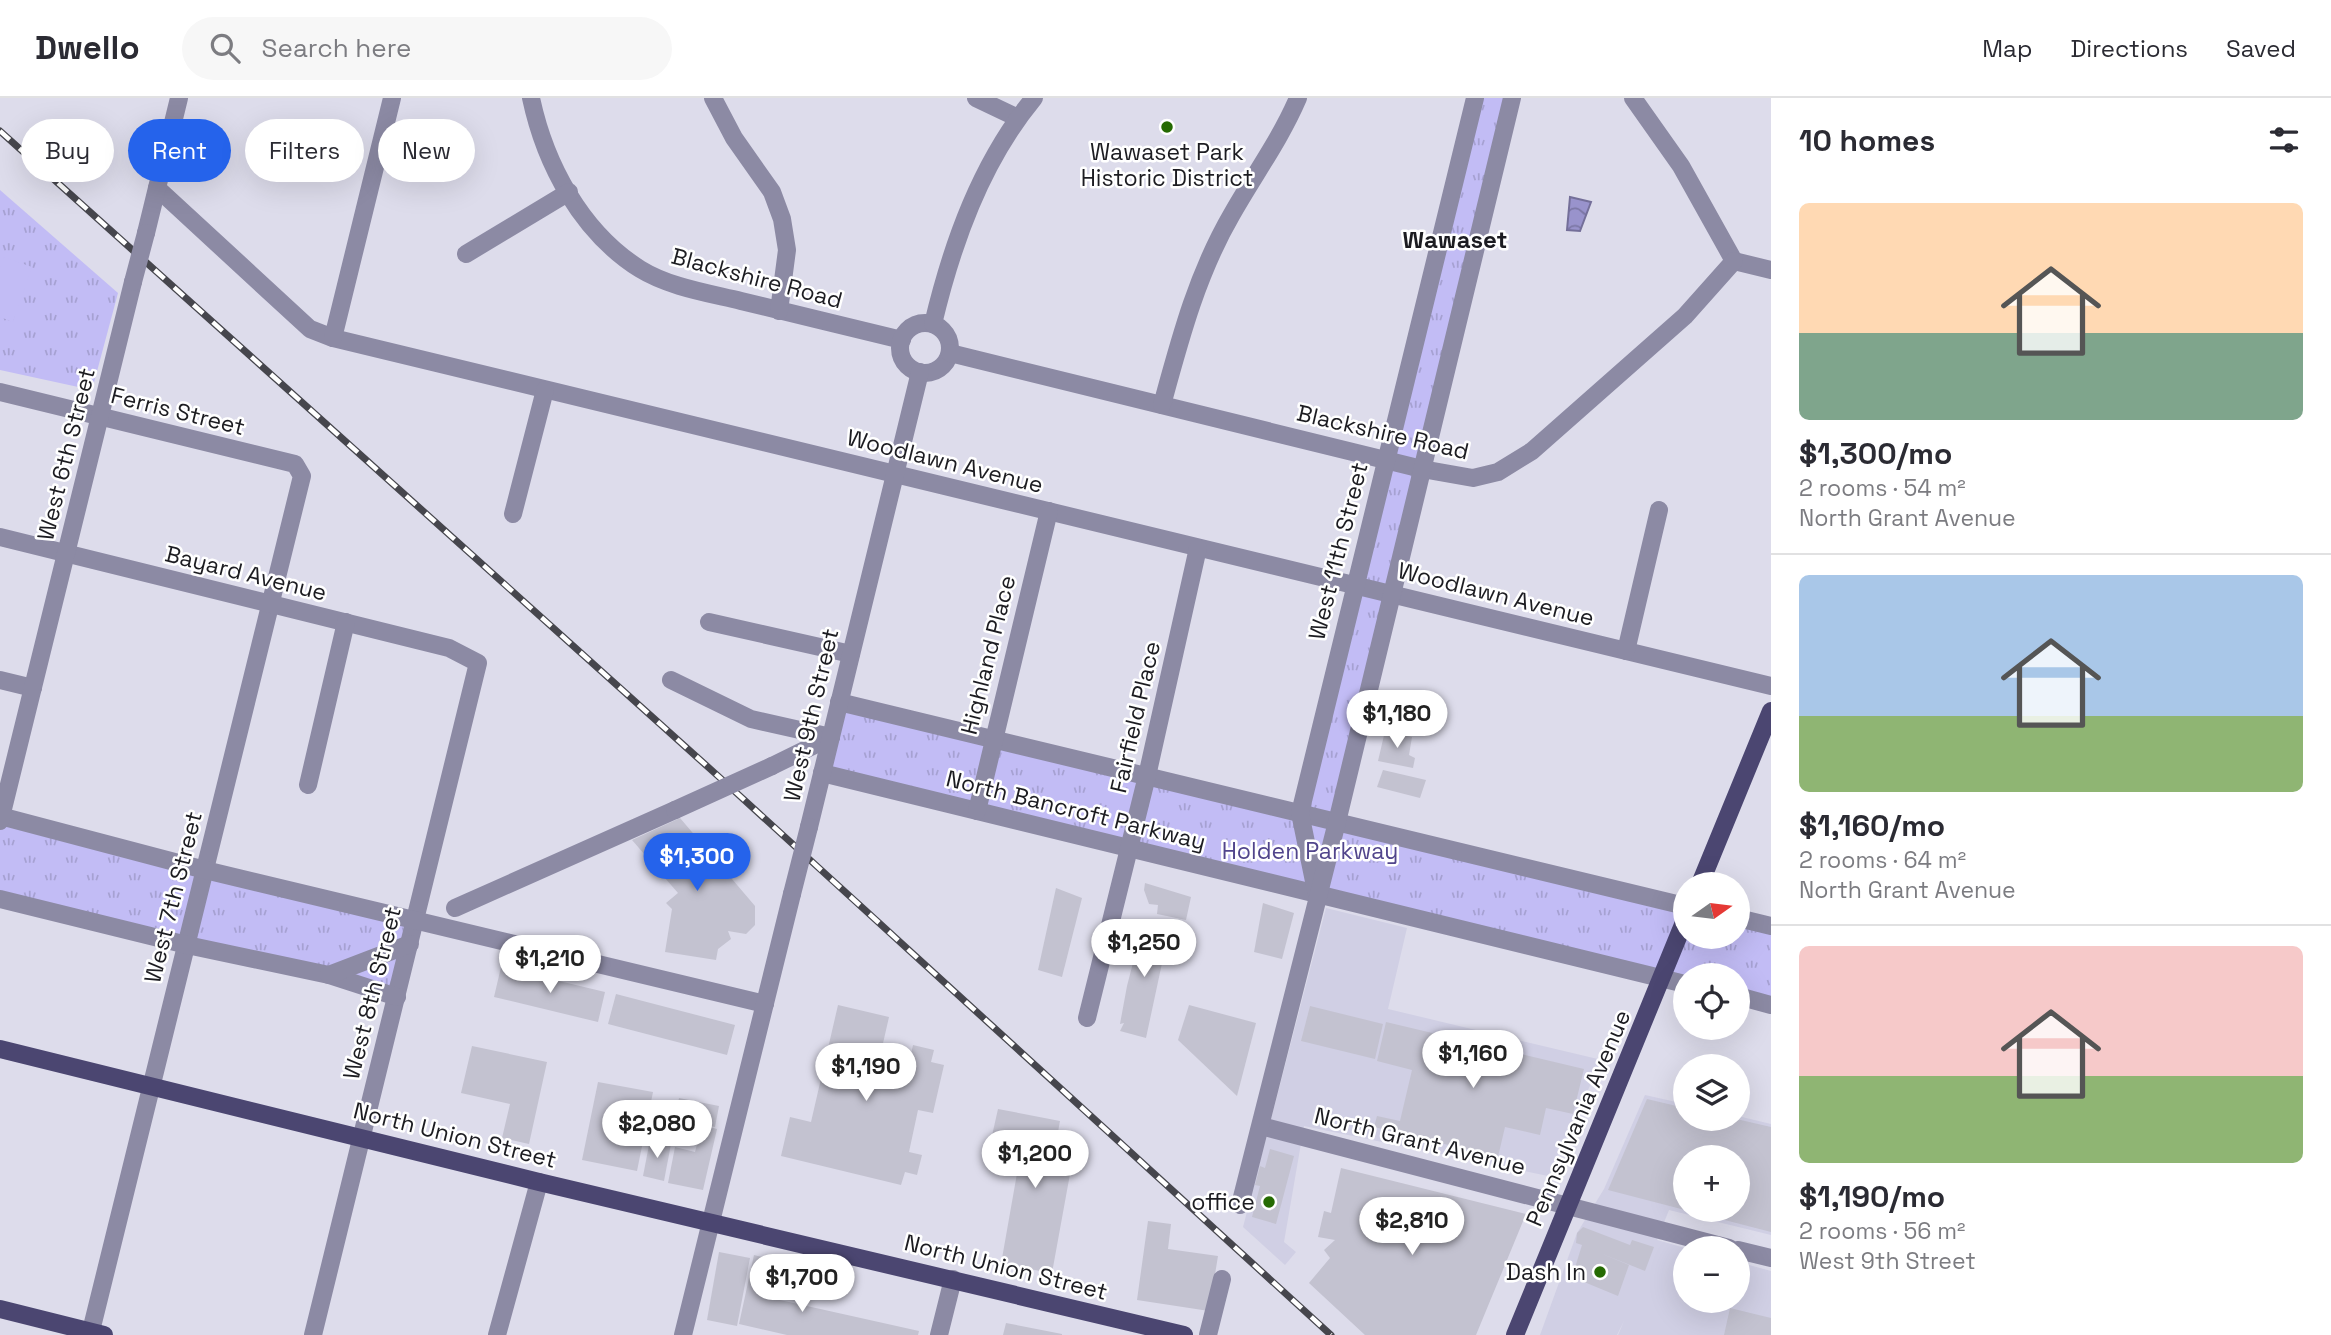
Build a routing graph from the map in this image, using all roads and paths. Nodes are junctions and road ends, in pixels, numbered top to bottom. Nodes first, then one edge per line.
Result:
1 (179, 98) edge
2 (393, 98) edge
3 (531, 98) edge
4 (713, 98) edge
5 (976, 98) edge
6 (1034, 98) edge
7 (1298, 98) edge
8 (1475, 98) edge
9 (1512, 98) edge
10 (1633, 98) edge
11 (1018, 118) junction
12 (157, 188) junction
13 (569, 192) junction
14 (466, 254) dead end
15 (1734, 261) junction
16 (1771, 270) edge
17 (779, 311) junction
18 (933, 324) junction
19 (333, 338) junction
20 (902, 340) junction
21 (950, 353) junction
22 (920, 372) junction
23 (545, 390) junction
24 (0, 392) edge
25 (1162, 405) junction
26 (100, 417) junction
27 (1386, 460) junction
28 (1422, 469) junction
29 (302, 471) joint
30 (894, 474) junction
31 (1659, 510) dead end
32 (1049, 512) junction
33 (513, 514) dead end
34 (0, 537) edge
35 (1198, 548) junction
36 (66, 554) junction
37 (1355, 586) junction
38 (1393, 595) junction
39 (271, 604) junction
40 (346, 622) junction
41 (709, 622) dead end
42 (1626, 651) junction
43 (850, 654) junction
44 (478, 663) joint
45 (0, 680) edge
46 (671, 680) dead end
47 (1771, 686) edge
48 (33, 688) junction
49 (839, 702) junction
50 (1771, 711) edge
51 (831, 737) junction
52 (993, 739) junction
53 (822, 773) junction
54 (1147, 776) junction
55 (308, 785) dead end
56 (977, 811) junction
57 (1300, 813) junction
58 (0, 818) edge
59 (1337, 822) junction
60 (1128, 848) junction
61 (205, 870) junction
62 (1705, 872) edge
63 (1317, 894) junction
64 (0, 899) edge
65 (1673, 903) edge
66 (455, 908) dead end
67 (416, 920) junction
68 (1750, 921) edge
69 (1771, 926) edge
70 (410, 944) junction
71 (187, 945) junction
72 (1674, 949) edge
73 (329, 975) junction
74 (1664, 978) junction
75 (1673, 981) edge
76 (397, 997) junction
77 (1750, 999) edge
78 (765, 1004) junction
79 (1771, 1005) edge
80 (1087, 1018) dead end
81 (0, 1049) edge
82 (152, 1086) junction
83 (1261, 1126) junction
84 (362, 1136) junction
85 (539, 1182) junction
86 (1568, 1203) junction
87 (1240, 1205) dead end
88 (711, 1221) junction
89 (1686, 1236) edge
90 (1750, 1253) edge
91 (1771, 1258) edge
92 (953, 1279) junction
93 (1222, 1279) dead end
94 (0, 1310) edge
95 (95, 1334) edge
96 (313, 1335) edge
97 (497, 1335) edge
98 (683, 1335) edge
99 (939, 1335) edge
100 (1184, 1335) edge
101 (1208, 1335) edge
102 (1515, 1335) edge

1 - 12 street, West 6th Street
2 - 19 street
3 - 13 street, Blackshire Road
4 - 17 street
5 - 11 street
6 - 11 street
7 - 25 street
8 - 27 street, West 11th Street
9 - 28 street, West 11th Street
10 - 15 street
11 - 18 street
12 - 19 street, Woodlawn Avenue
12 - 26 street, West 6th Street, bridge
13 - 14 street
13 - 17 street, Blackshire Road
15 - 16 street
15 - 28 street, Blackshire Road
17 - 20 street, Blackshire Road
18 - 20 street
18 - 21 street
19 - 23 street, Woodlawn Avenue
20 - 22 street
21 - 22 street
21 - 25 street, Blackshire Road
22 - 30 street, West 9th Street
23 - 30 street, Woodlawn Avenue
23 - 33 street
24 - 26 street, Ferris Street
25 - 27 street, Blackshire Road
26 - 29 street, Ferris Street
26 - 36 street, West 6th Street
27 - 28 street, Blackshire Road
27 - 37 street, West 11th Street
28 - 38 street, West 11th Street
29 - 39 street, West 7th Street
30 - 32 street, Woodlawn Avenue
30 - 43 street, West 9th Street
31 - 42 street
32 - 35 street, Woodlawn Avenue
32 - 52 street, Highland Place
34 - 36 street, Bayard Avenue
35 - 37 street, Woodlawn Avenue
35 - 54 street, Fairfield Place
36 - 39 street, Bayard Avenue
36 - 48 street, West 6th Street
37 - 38 street, Woodlawn Avenue
37 - 57 street, West 11th Street
38 - 42 street, Woodlawn Avenue
38 - 59 street, West 11th Street
39 - 40 street, Bayard Avenue
39 - 61 street, West 7th Street
40 - 44 street, Bayard Avenue
40 - 55 street
41 - 43 street
42 - 47 street, Woodlawn Avenue
43 - 49 street, West 9th Street
44 - 67 street, West 8th Street
45 - 48 street
46 - 51 street
48 - 58 street, West 6th Street
49 - 51 street, West 9th Street
49 - 52 street
50 - 62 main road
51 - 53 street, West 9th Street
51 - 66 street, bridge
52 - 54 street
52 - 56 street, Highland Place
53 - 56 street, North Bancroft Parkway
53 - 78 street, West 9th Street, bridge
54 - 57 street
54 - 60 street, Fairfield Place
56 - 60 street, North Bancroft Parkway
57 - 59 street
57 - 63 street, West 11th Street
58 - 61 street
59 - 63 street, West 11th Street
59 - 65 street
60 - 63 street, North Bancroft Parkway
60 - 80 street, Fairfield Place
61 - 67 street
61 - 71 street, West 7th Street
63 - 74 street, North Bancroft Parkway
63 - 83 street, West 11th Street
64 - 71 street
67 - 70 street, West 8th Street
67 - 78 street
68 - 69 street
70 - 73 street
70 - 76 street, West 8th Street
71 - 73 street
71 - 82 street, West 7th Street
72 - 74 main road, Pennsylvania Avenue
73 - 76 street
74 - 75 street, North Bancroft Parkway
74 - 86 main road, Pennsylvania Avenue
76 - 84 street, West 8th Street
77 - 79 street
78 - 88 street, West 9th Street
81 - 82 main road, North Union Street
82 - 84 main road, North Union Street
82 - 95 street, West 7th Street
83 - 86 street, North Grant Avenue
83 - 87 street, West 11th Street
84 - 85 main road, North Union Street
84 - 96 street, West 8th Street
85 - 88 main road, North Union Street
85 - 97 street
86 - 89 street, North Grant Avenue
86 - 102 main road, Pennsylvania Avenue
88 - 92 main road, North Union Street
88 - 98 street, West 9th Street
90 - 91 street
92 - 99 street
92 - 100 main road, North Union Street
93 - 101 street
94 - 95 main road

